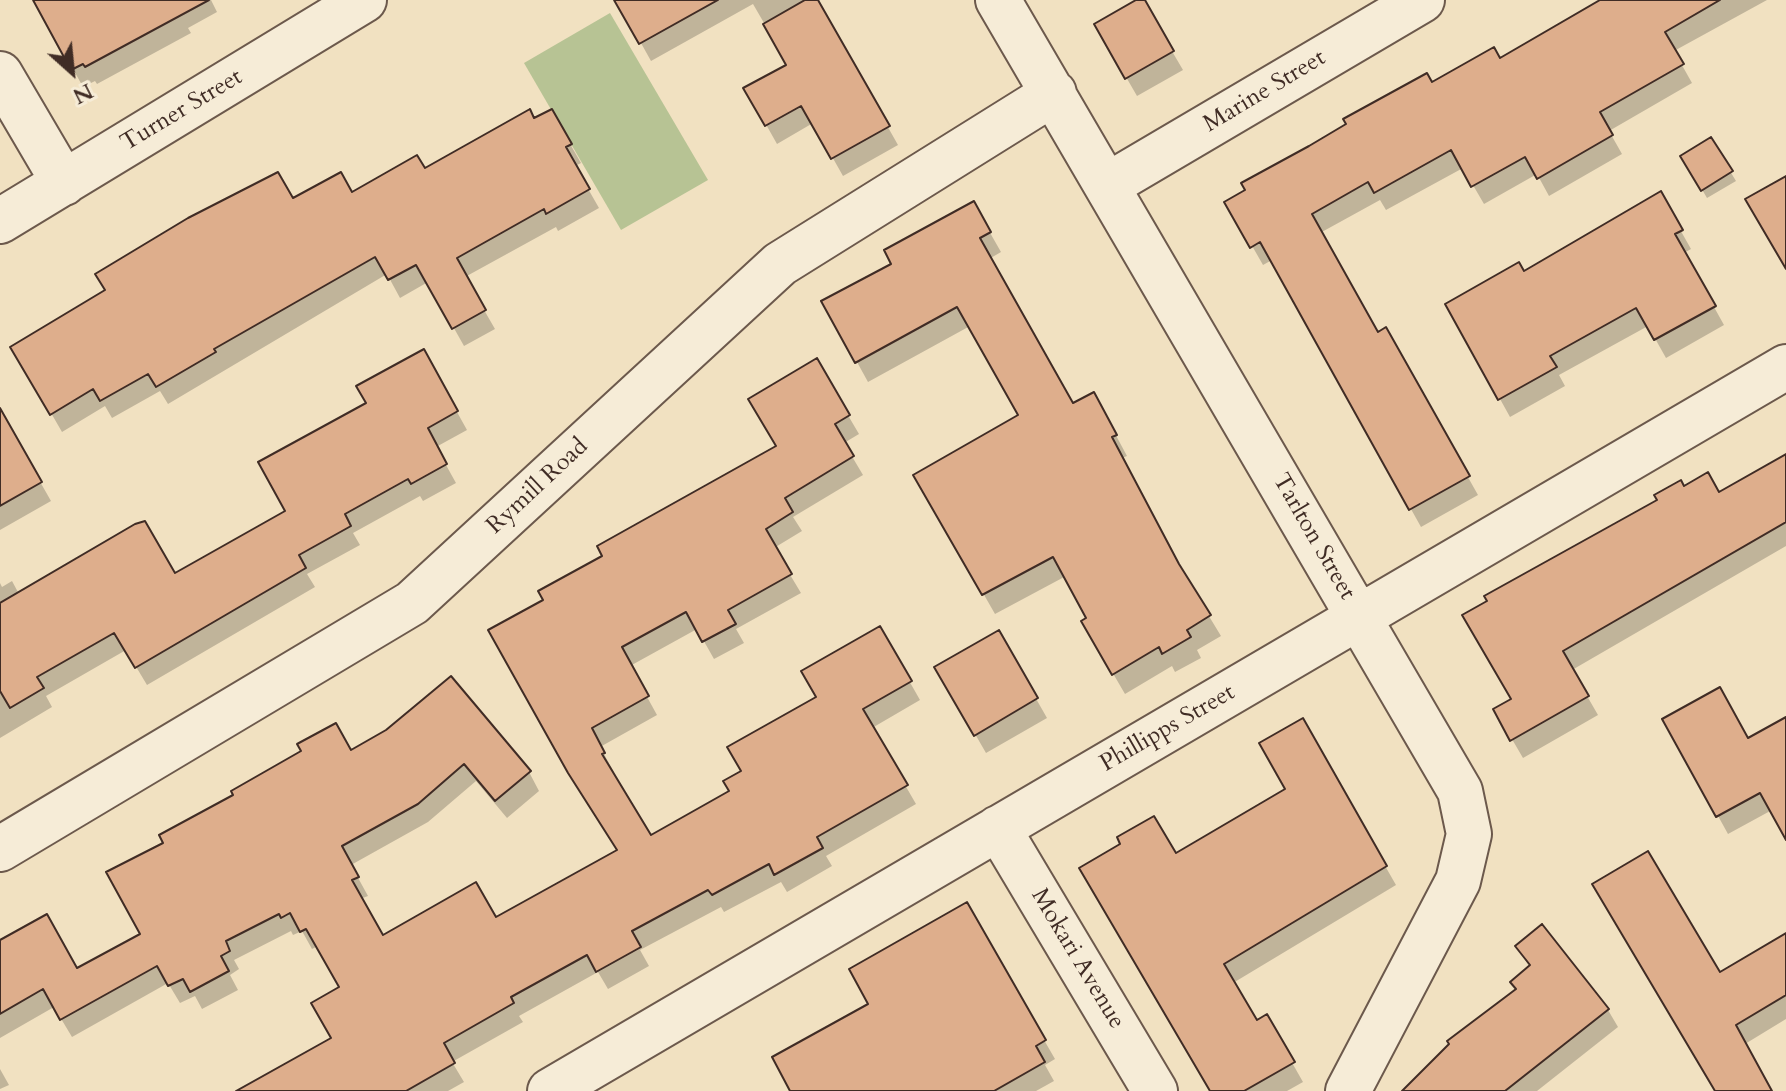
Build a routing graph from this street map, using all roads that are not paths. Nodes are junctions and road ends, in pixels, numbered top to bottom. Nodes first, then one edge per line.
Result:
1 (364, 0) edge
2 (998, 0) edge
3 (1422, 0) edge
4 (0, 74) edge
5 (1054, 93) junction
6 (64, 183) junction
7 (1108, 185) junction
8 (0, 221) edge
9 (1786, 367) edge
10 (1359, 616) junction
11 (998, 828) junction
12 (0, 849) edge
13 (550, 1091) edge
14 (1155, 1091) edge
15 (1348, 1091) edge

1 - 6 street, Turner Street
2 - 5 street, Tarlton Street
3 - 7 street, Marine Street
4 - 6 street
5 - 7 street, Tarlton Street
5 - 12 street, Rymill Road
6 - 8 street, Turner Street
7 - 10 street, Tarlton Street
9 - 10 street, Phillipps Street
10 - 11 street, Phillipps Street
10 - 15 street, Tarlton Street
11 - 13 street, Phillipps Street
11 - 14 street, Mokari Avenue

